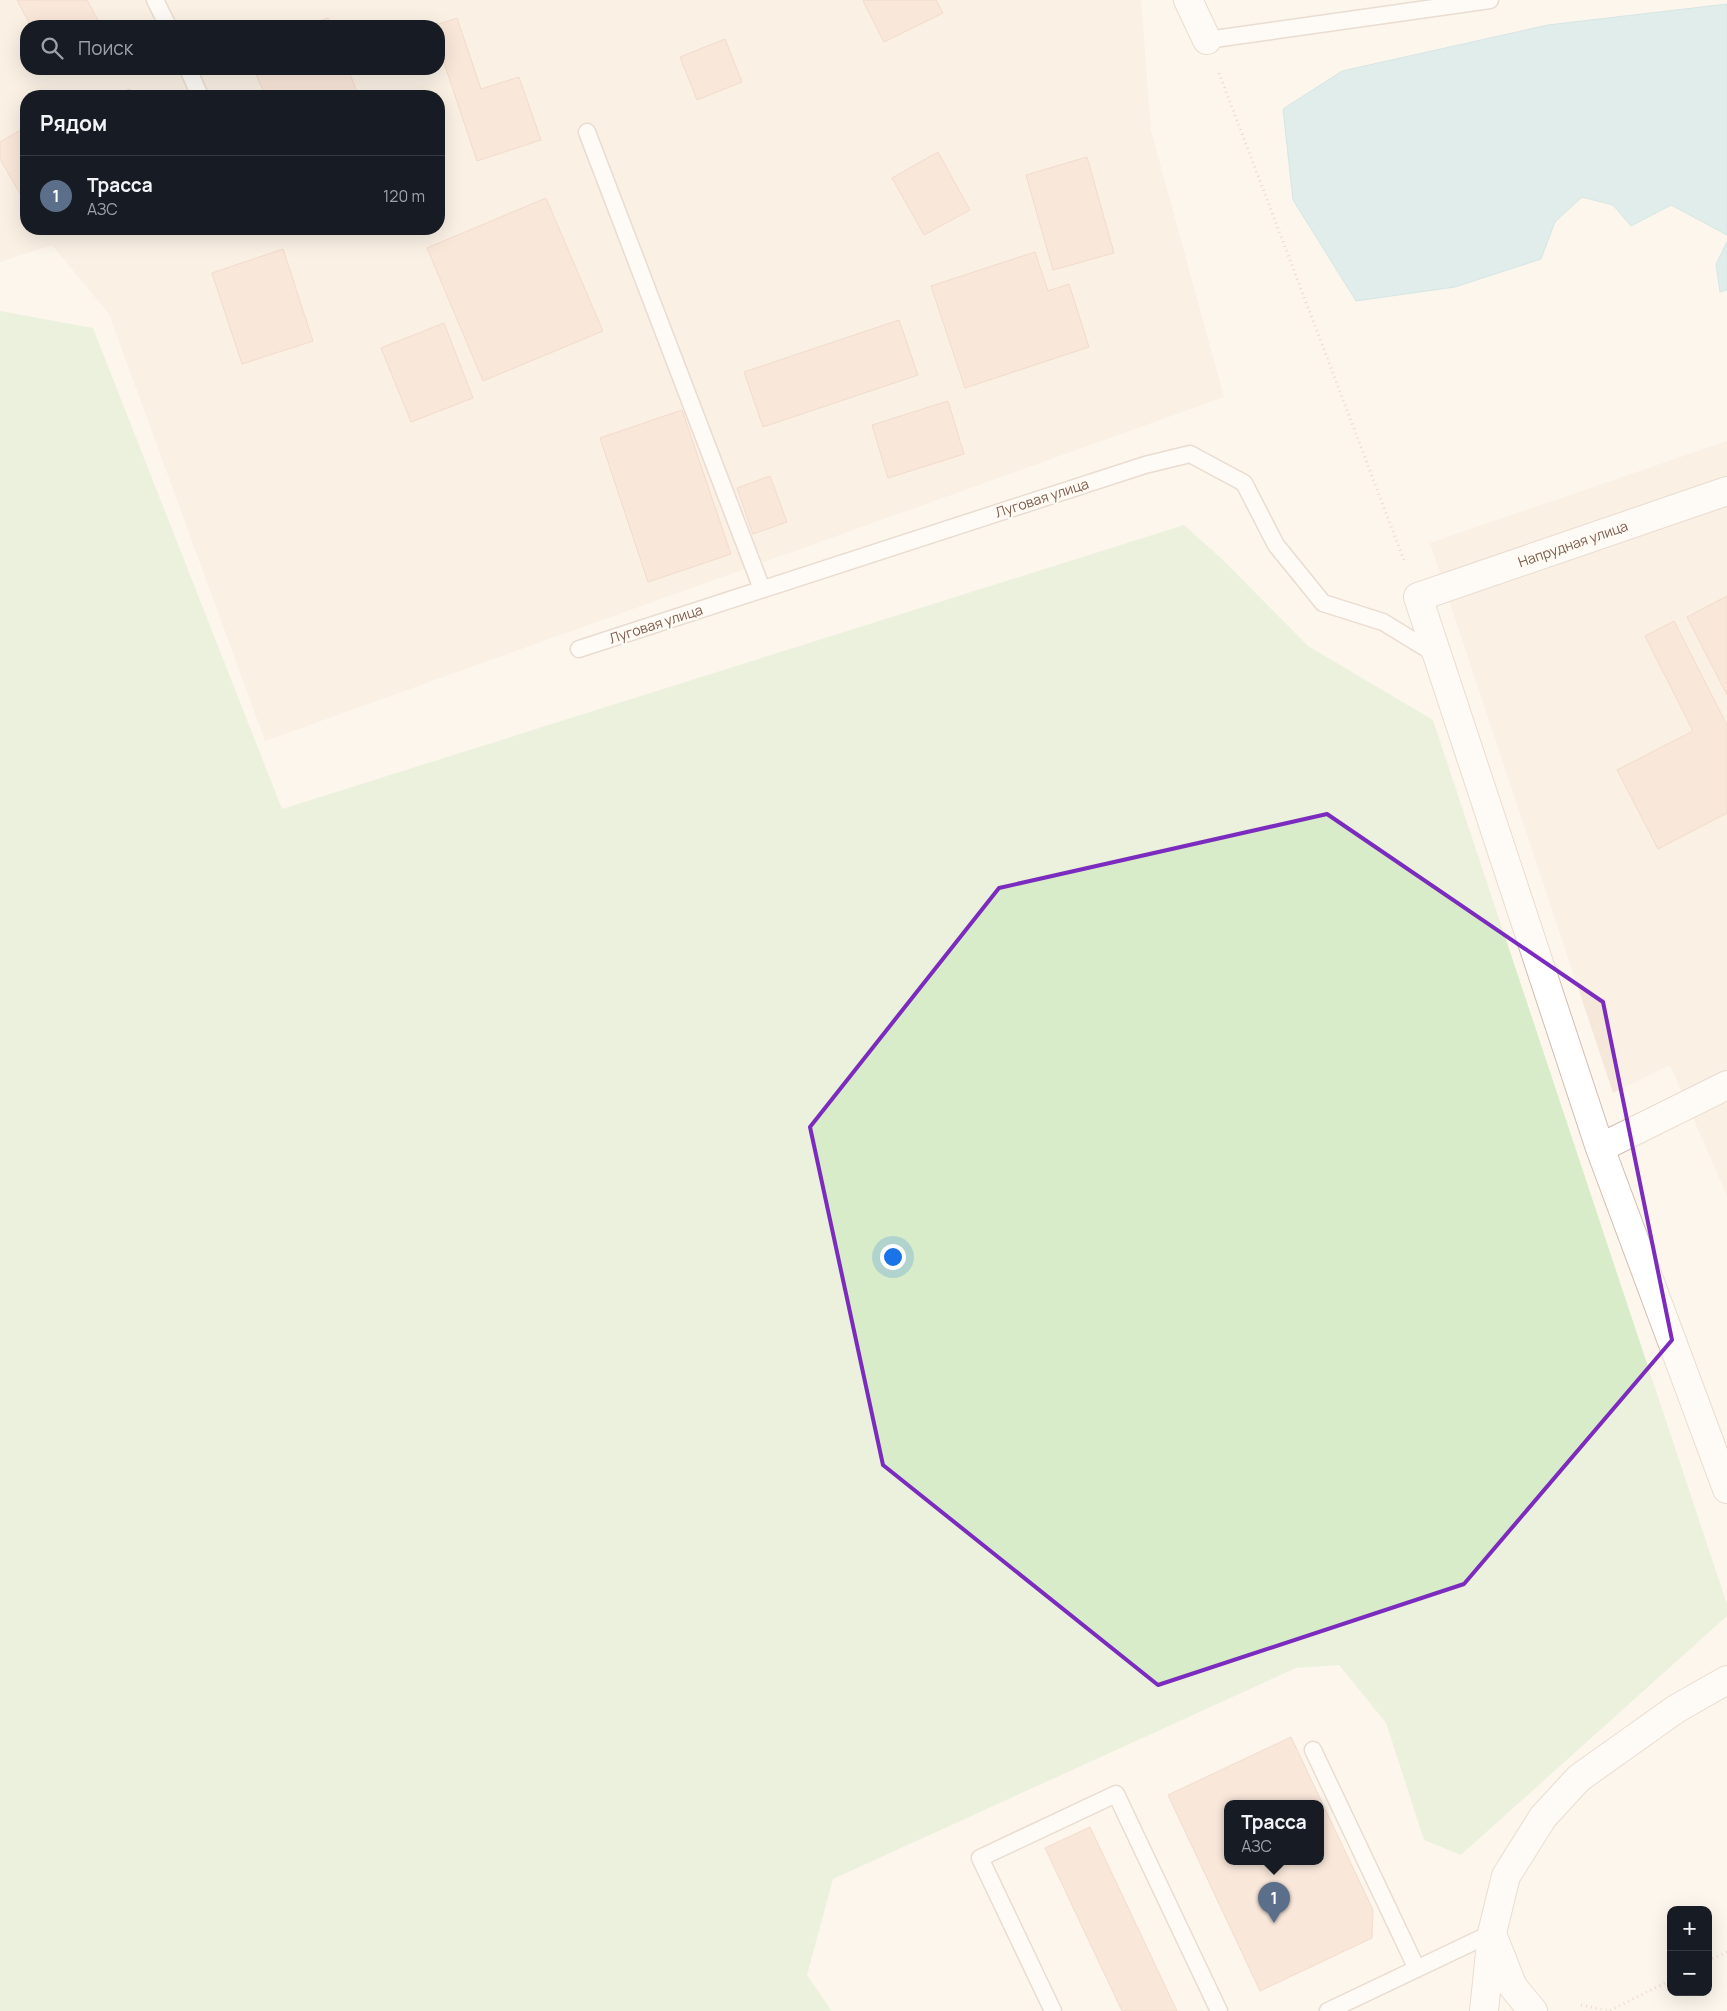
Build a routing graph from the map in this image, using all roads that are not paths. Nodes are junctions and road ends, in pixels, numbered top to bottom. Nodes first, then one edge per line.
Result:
1 (155, 0) edge
2 (1188, 0) edge
3 (1490, 0) edge
4 (165, 20) edge
5 (1207, 40) joint
6 (191, 75) edge
7 (197, 90) edge
8 (587, 132) dead end
9 (1727, 491) edge
10 (762, 589) junction
11 (579, 649) dead end
12 (1437, 655) junction
13 (1727, 1085) edge
14 (1600, 1148) junction
15 (1727, 1489) edge
16 (1727, 1680) edge
17 (1313, 1750) dead end
18 (1492, 1933) junction
19 (1417, 1969) junction
20 (1053, 2011) edge
21 (1219, 2011) edge
22 (1328, 2011) edge
23 (1484, 2011) edge
24 (1533, 2011) edge

1 - 4 lane
2 - 5 street
3 - 5 lane
6 - 7 lane
8 - 10 lane
9 - 12 street, Напрудная улица
10 - 11 lane, Луговая улица
10 - 12 lane, Луговая улица
12 - 14 street
13 - 14 street
14 - 15 street
16 - 18 street
17 - 19 lane
18 - 19 lane
18 - 23 street
18 - 24 street
19 - 22 lane
20 - 21 lane

